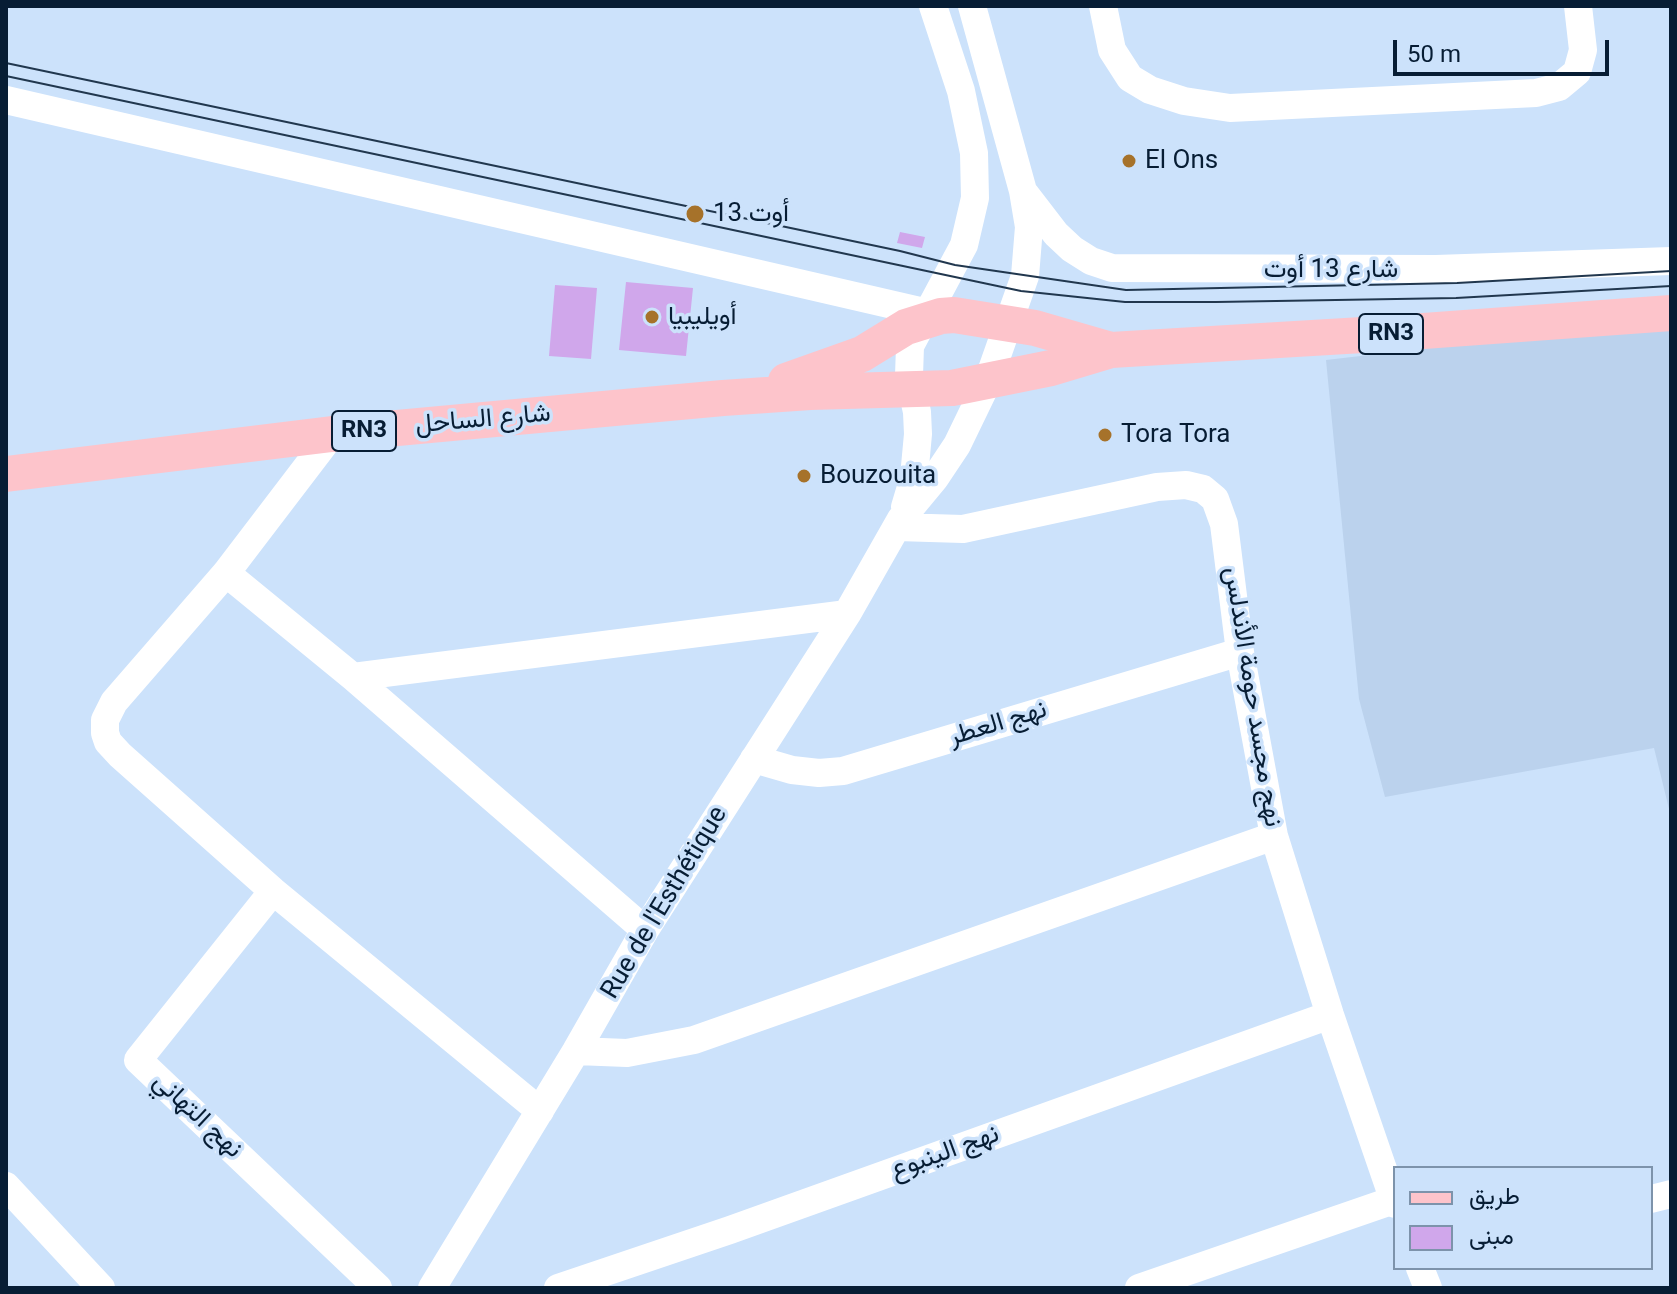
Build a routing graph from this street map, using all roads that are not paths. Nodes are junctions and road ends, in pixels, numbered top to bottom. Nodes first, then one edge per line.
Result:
1 (933, 6) edge
2 (972, 6) edge
3 (1103, 6) edge
4 (1578, 6) edge
5 (6, 100) edge
6 (1023, 191) junction
7 (1671, 261) edge
8 (1671, 313) edge
9 (931, 316) junction
10 (1010, 324) junction
11 (1111, 350) junction
12 (988, 381) junction
13 (913, 390) junction
14 (723, 398) junction
15 (332, 434) junction
16 (6, 474) edge
17 (899, 523) junction
18 (226, 573) junction
19 (847, 614) junction
20 (1240, 652) junction
21 (353, 677) junction
22 (754, 759) junction
23 (1274, 836) junction
24 (273, 891) junction
25 (645, 930) junction
26 (1330, 1015) junction
27 (576, 1051) junction
28 (540, 1111) junction
29 (6, 1186) edge
30 (1393, 1199) edge
31 (1393, 1202) edge
32 (1205, 1277) edge
33 (101, 1288) edge
34 (378, 1288) edge
35 (432, 1288) edge
36 (558, 1288) edge
37 (1139, 1288) edge

1 - 9 street, Rue de l'Esthétique
2 - 6 street, Rue de l'Esthétique
3 - 4 street
5 - 9 street
6 - 7 street, شارع 13 أوت
6 - 10 street, Rue de l'Esthétique
8 - 11 main road, RN3
9 - 10 main road, RN3
9 - 13 street, Rue de l'Esthétique
9 - 14 main road, شارع الساحل / RN3
10 - 11 main road, RN3
10 - 12 street, Rue de l'Esthétique
11 - 12 main road, RN3
12 - 13 main road, شارع الساحل / RN3
12 - 17 street, Rue de l'Esthétique
13 - 14 main road, شارع الساحل / RN3
13 - 17 street, Rue de l'Esthétique
14 - 15 main road, شارع الساحل / RN3
15 - 16 main road, شارع الساحل / RN3
15 - 18 street
17 - 19 street, Rue de l'Esthétique
17 - 20 street, نهج مجسد حومة الأندلس
18 - 21 street
18 - 24 street
19 - 21 street
19 - 22 street, Rue de l'Esthétique
20 - 22 street, نهج العطر
20 - 23 street, نهج مجسد حومة الأندلس
21 - 25 street
22 - 25 street, Rue de l'Esthétique
23 - 26 street, نهج مجسد حومة الأندلس
23 - 27 street
24 - 28 street
24 - 34 street, نهج التهاني
25 - 27 street, Rue de l'Esthétique
26 - 30 street, نهج مجسد حومة الأندلس
26 - 36 street, نهج الينبوع
27 - 28 street, Rue de l'Esthétique
28 - 35 street, Rue de l'Esthétique
29 - 33 street
31 - 32 street
32 - 37 street

